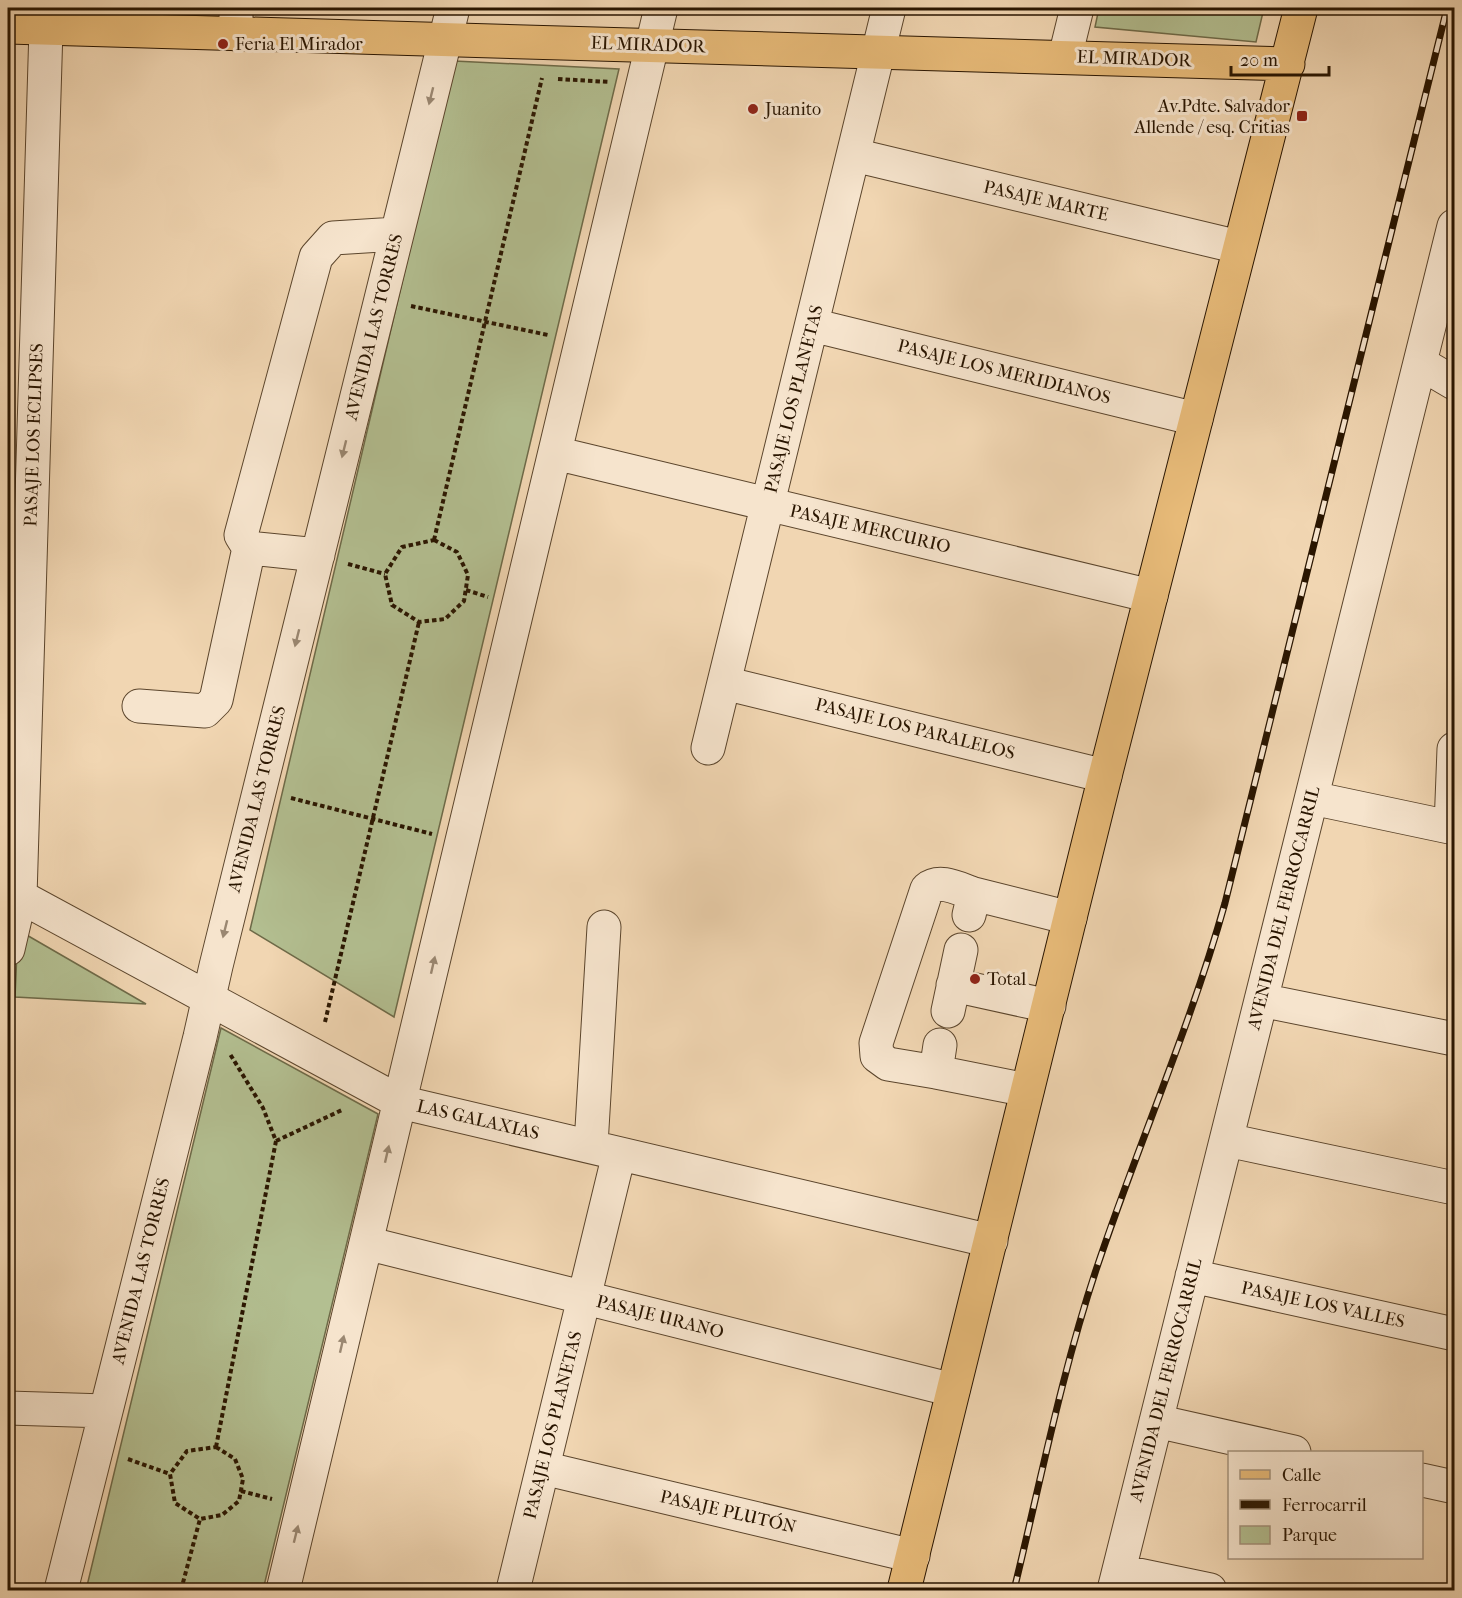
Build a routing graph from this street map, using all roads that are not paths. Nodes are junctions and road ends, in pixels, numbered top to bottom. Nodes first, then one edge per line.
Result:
1 (453, 8) edge
2 (661, 8) edge
3 (890, 8) edge
4 (1077, 8) edge
5 (1301, 8) edge
6 (236, 21) edge
7 (21, 22) edge
8 (445, 39) junction
9 (652, 45) junction
10 (879, 51) junction
11 (1065, 57) junction
12 (1288, 64) junction
13 (854, 155) junction
14 (1455, 226) edge
15 (398, 234) junction
16 (1239, 247) junction
17 (812, 325) junction
18 (1420, 363) junction
19 (1455, 383) edge
20 (1196, 419) junction
21 (555, 453) junction
22 (768, 504) junction
23 (249, 548) junction
24 (318, 555) junction
25 (1151, 596) junction
26 (724, 683) junction
27 (139, 706) dead end
28 (708, 748) dead end
29 (1455, 749) edge
30 (1105, 776) junction
31 (1312, 798) junction
32 (1453, 827) edge
33 (14, 893) edge
34 (1070, 918) junction
35 (604, 927) dead end
36 (8, 949) edge
37 (961, 950) dead end
38 (208, 998) junction
39 (1261, 1000) junction
40 (1049, 1006) junction
41 (1455, 1039) edge
42 (1027, 1090) junction
43 (400, 1102) junction
44 (1227, 1140) junction
45 (605, 1149) junction
46 (1455, 1188) edge
47 (991, 1241) junction
48 (366, 1243) junction
49 (1192, 1276) junction
50 (584, 1298) junction
51 (1455, 1334) edge
52 (953, 1390) junction
53 (8, 1408) edge
54 (106, 1411) junction
55 (1156, 1421) junction
56 (1290, 1451) edge
57 (543, 1468) junction
58 (1423, 1480) edge
59 (1455, 1486) edge
60 (913, 1556) junction
61 (1116, 1580) edge
62 (61, 1590) edge
63 (283, 1590) edge
64 (513, 1590) edge
65 (904, 1590) edge
66 (1210, 1590) edge

1 - 8 street, AVENIDA LAS TORRES
2 - 9 street
3 - 10 street, PASAJE LOS PLANETAS
4 - 11 street
5 - 12 main road
6 - 7 main road, EL MIRADOR
6 - 8 main road, EL MIRADOR
7 - 33 street, PASAJE LOS ECLIPSES
8 - 9 main road, EL MIRADOR
8 -> 15 street, AVENIDA LAS TORRES
9 - 10 main road, EL MIRADOR
9 - 21 street
10 - 11 main road, EL MIRADOR
10 - 13 street, PASAJE LOS PLANETAS
11 - 12 main road, EL MIRADOR
12 - 16 main road
13 - 16 street, PASAJE MARTE
13 - 17 street, PASAJE LOS PLANETAS
14 - 18 street, AVENIDA DEL FERROCARRIL
15 - 23 street
15 -> 24 street, AVENIDA LAS TORRES
16 - 20 main road
17 - 20 street, PASAJE LOS MERIDIANOS
17 - 22 street, PASAJE LOS PLANETAS
18 - 19 street
18 - 31 street, AVENIDA DEL FERROCARRIL
20 - 25 main road
21 - 22 street, PASAJE MERCURIO
43 -> 21 street
22 - 25 street, PASAJE MERCURIO
22 - 26 street, PASAJE LOS PLANETAS
23 - 24 street
23 - 27 street
24 -> 38 street, AVENIDA LAS TORRES
25 - 30 main road
26 - 28 street, PASAJE LOS PLANETAS
26 - 30 street, PASAJE LOS PARALELOS
29 - 32 street
30 - 34 main road
31 - 32 street
31 - 39 street, AVENIDA DEL FERROCARRIL
33 - 36 street, PASAJE LOS ECLIPSES
33 - 38 street, LAS GALAXIAS
34 - 40 main road
34 - 42 street
35 - 45 street, PASAJE LOS PLANETAS
37 - 40 street
38 - 43 street, LAS GALAXIAS
38 - 54 street, AVENIDA LAS TORRES
39 - 41 street
39 - 44 street, AVENIDA DEL FERROCARRIL
40 - 42 main road
42 - 47 main road
43 - 45 street, LAS GALAXIAS
48 -> 43 street
44 - 46 street
44 - 49 street, AVENIDA DEL FERROCARRIL
45 - 47 street, LAS GALAXIAS
45 - 50 street, PASAJE LOS PLANETAS
47 - 52 main road
48 - 50 street, PASAJE URANO
63 -> 48 street
49 - 51 street, PASAJE LOS VALLES
49 - 55 street, AVENIDA DEL FERROCARRIL
50 - 52 street, PASAJE URANO
50 - 57 street, PASAJE LOS PLANETAS
52 - 60 main road
53 - 54 street
54 - 62 street, AVENIDA LAS TORRES
55 - 56 street
55 - 61 street, AVENIDA DEL FERROCARRIL
57 - 60 street, PASAJE PLUTÓN
57 - 64 street, PASAJE LOS PLANETAS
58 - 59 street
60 - 65 main road
61 - 66 street

